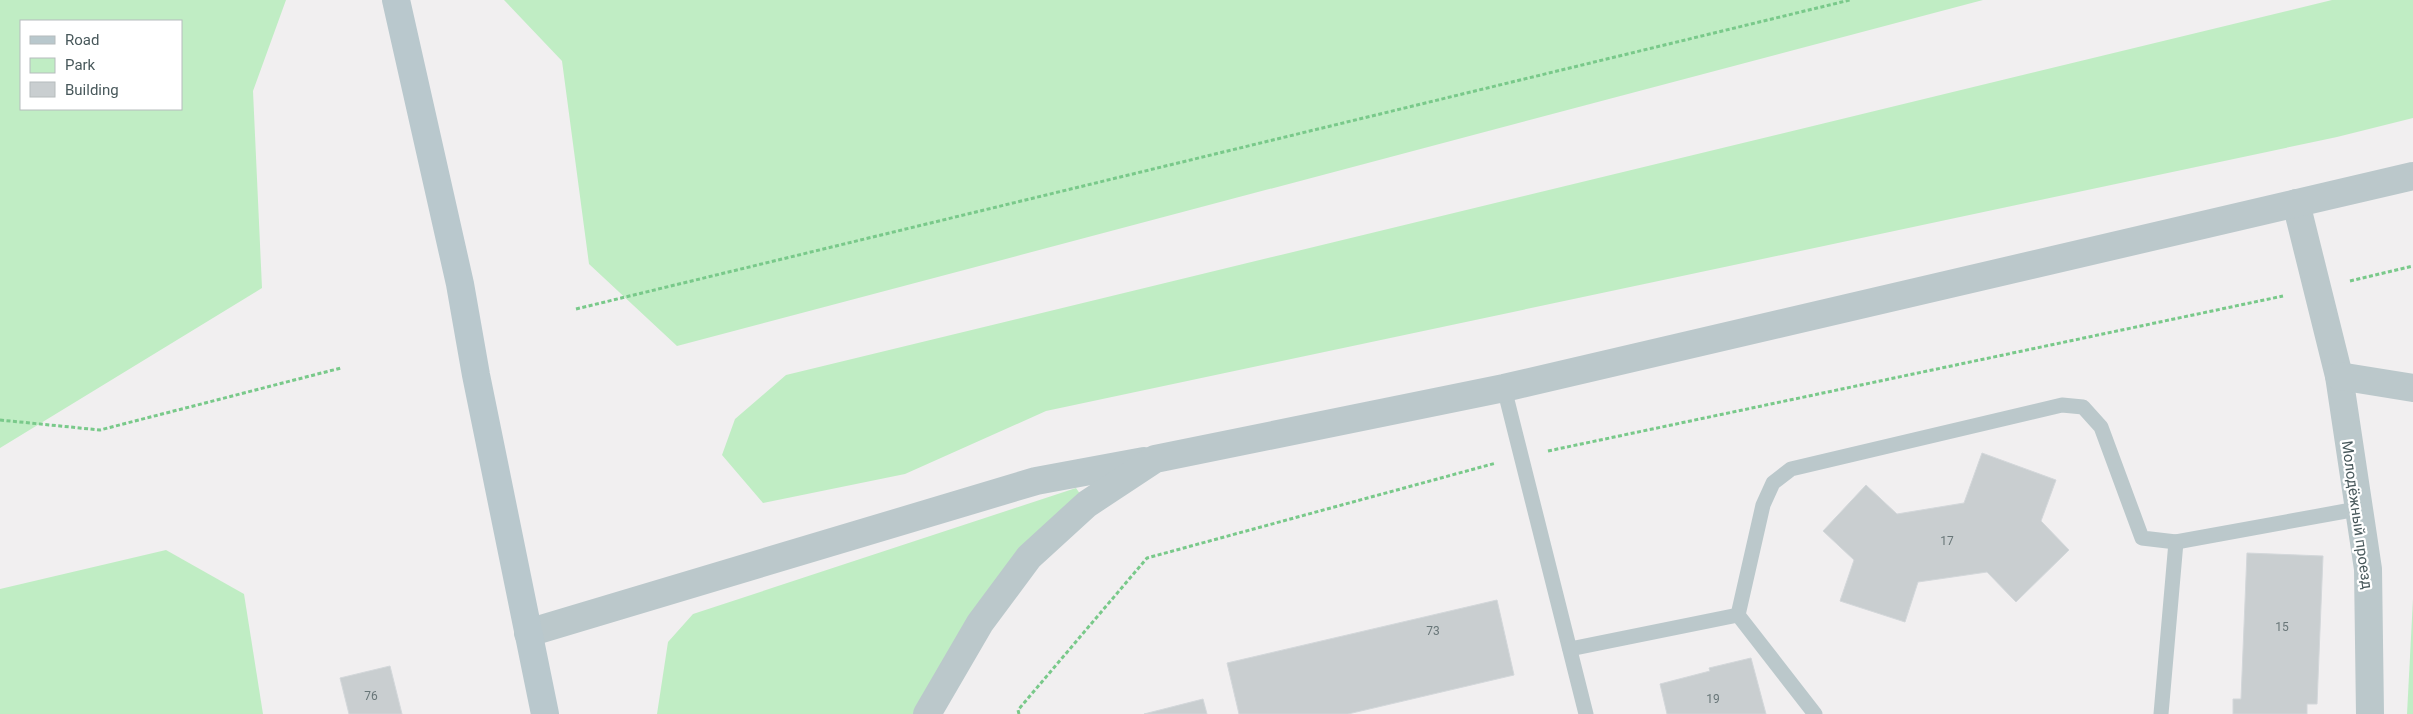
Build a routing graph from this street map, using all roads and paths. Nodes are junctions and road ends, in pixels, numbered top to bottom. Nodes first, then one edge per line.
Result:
1 (396, 0) edge
2 (1850, 0) edge
3 (2413, 176) edge
4 (2296, 203) junction
5 (2413, 266) edge
6 (2316, 289) junction
7 (576, 309) dead end
8 (341, 368) dead end
9 (2338, 376) junction
10 (1504, 388) junction
11 (2413, 388) edge
12 (0, 420) edge
13 (1522, 456) junction
14 (1155, 459) junction
15 (2357, 509) junction
16 (2176, 542) junction
17 (1738, 615) junction
18 (529, 642) junction
19 (1570, 649) junction
20 (545, 714) edge
21 (927, 714) edge
22 (1019, 714) edge
23 (1586, 714) edge
24 (1815, 714) edge
25 (2161, 714) edge
26 (2370, 714) edge

1 - 18 main road
2 - 7 path
3 - 4 street
4 - 6 street, Молодёжный проезд
4 - 10 street
5 - 6 path
6 - 9 street, Молодёжный проезд
6 - 13 path
8 - 12 path
9 - 11 street
9 - 15 street, Молодёжный проезд
10 - 13 lane
10 - 14 street
13 - 19 lane
13 - 22 path
14 - 18 street
14 - 21 street
15 - 16 lane
15 - 26 street, Молодёжный проезд
16 - 17 lane
16 - 25 lane
17 - 19 lane
17 - 24 lane
18 - 20 main road
19 - 23 lane

